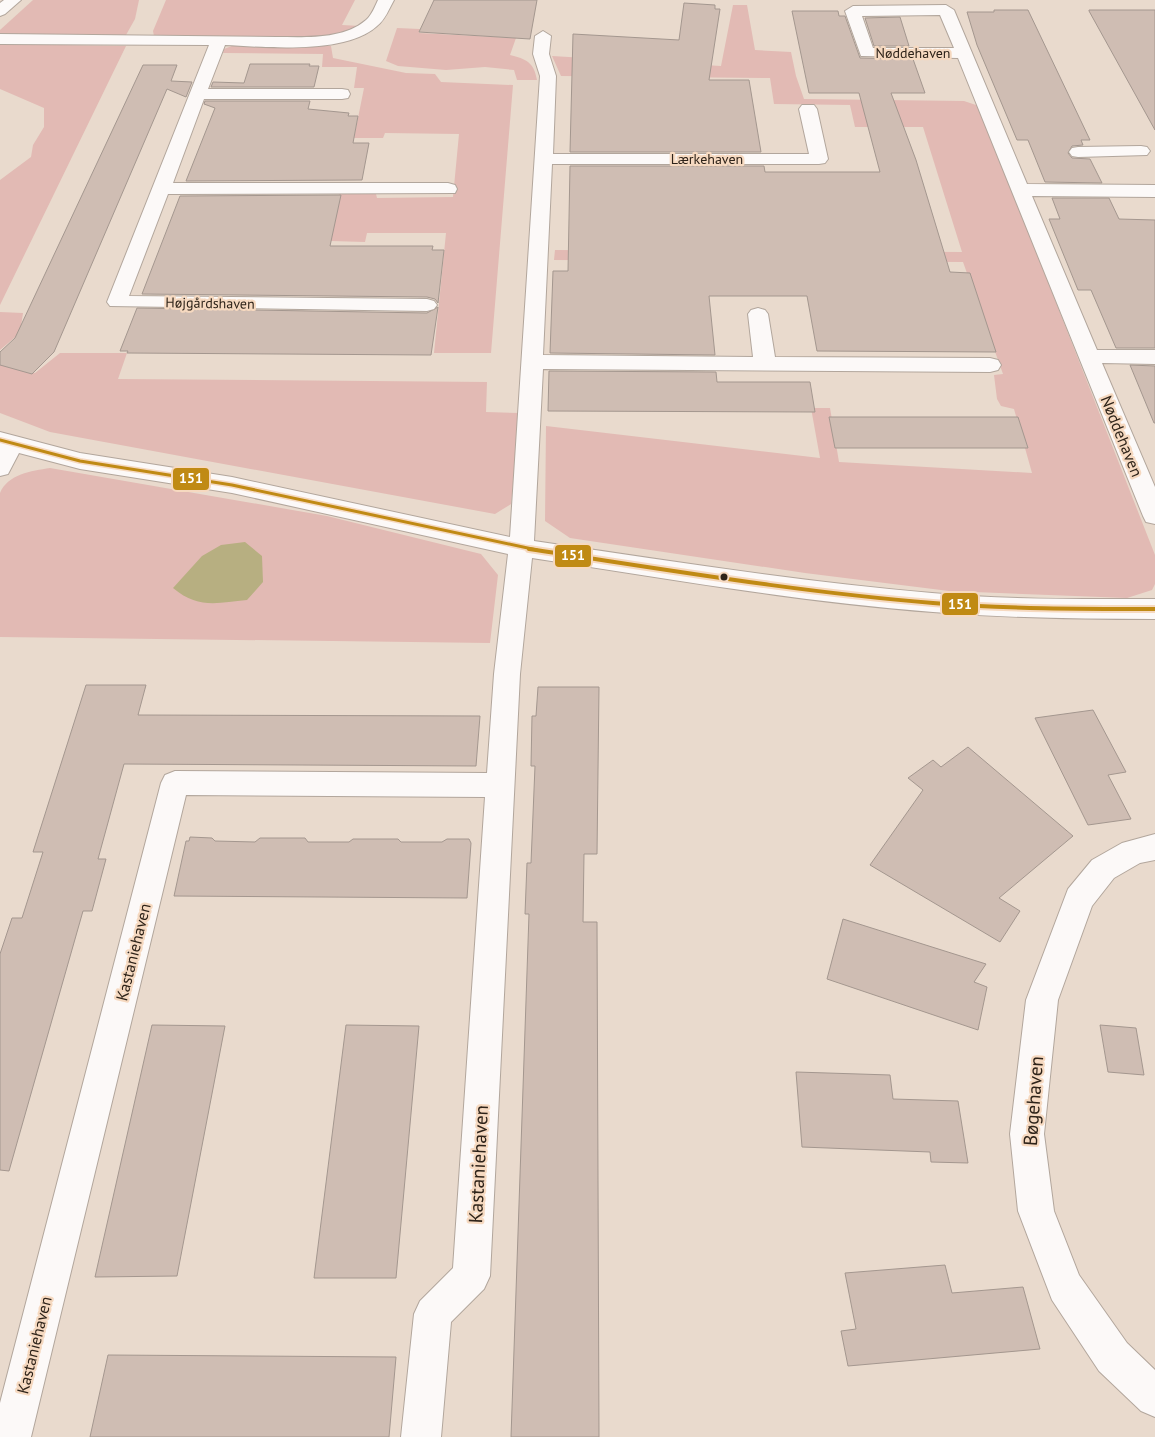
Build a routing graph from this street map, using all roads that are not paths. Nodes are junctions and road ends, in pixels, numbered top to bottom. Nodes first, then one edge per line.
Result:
1 (13, 0) edge
2 (386, 0) edge
3 (0, 11) edge
4 (543, 36) dead end
5 (0, 39) edge
6 (219, 40) junction
7 (964, 53) junction
8 (198, 94) junction
9 (342, 94) dead end
10 (808, 109) dead end
11 (1078, 152) dead end
12 (1149, 157) edge
13 (543, 160) junction
14 (161, 188) junction
15 (448, 189) dead end
16 (1022, 190) junction
17 (1155, 191) edge
18 (426, 305) dead end
19 (758, 314) dead end
20 (1089, 356) junction
21 (1155, 357) edge
22 (532, 362) junction
23 (765, 364) junction
24 (990, 365) dead end
25 (6, 442) edge
26 (0, 468) edge
27 (1155, 516) edge
28 (521, 548) junction
29 (1155, 609) edge
30 (500, 785) junction
31 (1155, 847) edge
32 (1155, 1397) edge
33 (12, 1437) edge
34 (421, 1437) edge

1 - 3 street
2 - 6 street
4 - 13 street
5 - 6 street
6 - 8 street, Højgårdshaven
7 - 7 street, Nøddehaven
7 - 16 street, Nøddehaven
8 - 9 street
8 - 14 street, Højgårdshaven
10 - 13 street, Lærkehaven
11 - 12 street
13 - 22 street
14 - 15 street
14 - 18 street, Højgårdshaven
16 - 17 street
16 - 20 street, Nøddehaven
19 - 23 street
20 - 21 street
20 - 27 street, Nøddehaven
22 - 23 street
22 - 28 street
23 - 24 street
25 - 26 street
25 - 28 street
28 - 29 street
28 - 30 street, Kastaniehaven
30 - 33 street, Kastaniehaven
30 - 34 street, Kastaniehaven
31 - 32 street, Bøgehaven

